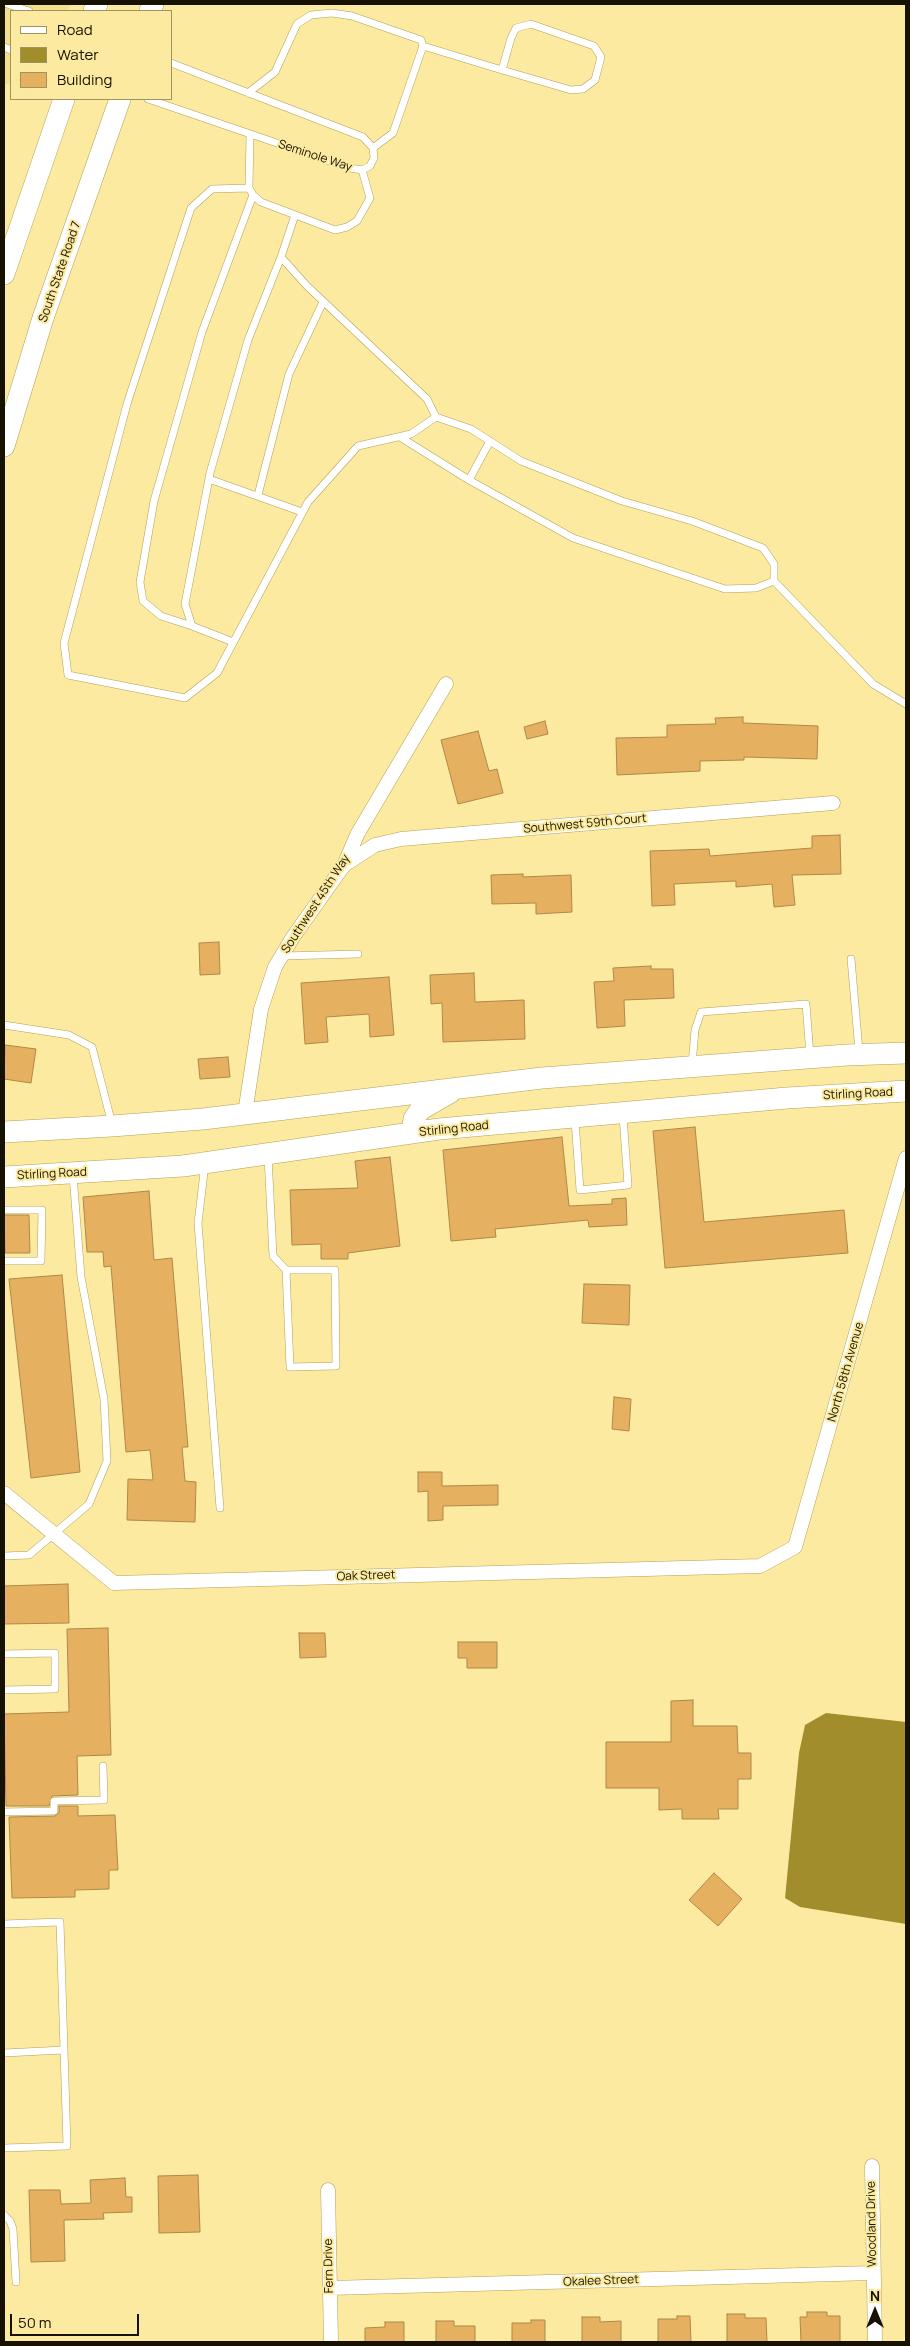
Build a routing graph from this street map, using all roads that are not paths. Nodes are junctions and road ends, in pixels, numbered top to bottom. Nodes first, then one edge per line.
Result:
1 (7, 4) edge
2 (26, 10) edge
3 (423, 46) junction
4 (172, 63) edge
5 (502, 70) junction
6 (248, 93) junction
7 (64, 100) edge
8 (120, 100) edge
9 (151, 100) edge
10 (250, 134) junction
11 (373, 148) junction
12 (362, 170) junction
13 (251, 191) junction
14 (295, 215) junction
15 (281, 257) junction
16 (4, 274) edge
17 (323, 302) junction
18 (436, 417) junction
19 (400, 437) junction
20 (490, 441) junction
21 (4, 446) edge
22 (209, 479) junction
23 (469, 480) junction
24 (258, 495) junction
25 (302, 512) junction
26 (774, 581) junction
27 (192, 626) junction
28 (233, 642) junction
29 (446, 684) dead end
30 (906, 704) edge
31 (832, 803) dead end
32 (344, 865) junction
33 (358, 954) dead end
34 (282, 956) junction
35 (851, 959) dead end
36 (4, 1025) edge
37 (906, 1053) edge
38 (859, 1054) junction
39 (810, 1057) junction
40 (692, 1066) junction
41 (459, 1087) junction
42 (906, 1091) edge
43 (245, 1113) junction
44 (622, 1113) junction
45 (575, 1117) junction
46 (112, 1126) junction
47 (4, 1132) edge
48 (412, 1133) junction
49 (268, 1153) junction
50 (906, 1158) edge
51 (205, 1163) junction
52 (73, 1173) junction
53 (4, 1177) edge
54 (4, 1210) edge
55 (4, 1262) edge
56 (286, 1270) junction
57 (4, 1493) edge
58 (220, 1508) dead end
59 (52, 1533) junction
60 (4, 1556) edge
61 (760, 1566) joint
62 (4, 1654) edge
63 (4, 1690) edge
64 (103, 1766) dead end
65 (4, 1812) edge
66 (4, 1924) edge
67 (64, 2050) junction
68 (4, 2052) edge
69 (4, 2148) edge
70 (872, 2166) dead end
71 (328, 2190) dead end
72 (4, 2215) edge
73 (873, 2273) junction
74 (16, 2282) dead end
75 (330, 2288) junction
76 (331, 2342) edge
77 (875, 2342) edge

1 - 2 lane
3 - 5 lane
3 - 6 lane
3 - 11 lane
4 - 6 lane
5 - 5 lane
6 - 11 lane
7 - 16 main road
8 - 21 main road, South State Road 7
9 - 10 lane, Seminole Way
10 - 12 lane, Seminole Way
10 - 13 lane
11 - 12 lane, Seminole Way
12 - 14 lane
13 - 14 lane
13 - 27 lane
13 - 28 lane
14 - 15 lane
15 - 17 lane
15 - 22 lane
17 - 18 lane
17 - 24 lane
18 - 19 lane
18 - 20 lane
19 - 23 lane
19 - 25 lane
20 - 23 lane
20 - 26 lane
22 - 24 lane
22 - 27 lane
23 - 26 lane
24 - 25 lane
25 - 28 lane
26 - 30 lane
27 - 28 lane
29 - 32 street, Southwest 45th Way
31 - 32 street, Southwest 59th Court
32 - 34 street, Southwest 45th Way
33 - 34 lane
34 - 43 street, Southwest 45th Way
35 - 38 lane
36 - 46 lane
37 - 38 main road
38 - 39 main road
39 - 40 main road
39 - 40 lane
40 - 41 main road
41 - 43 main road
41 - 48 main road
42 - 44 main road, Stirling Road
43 - 46 main road
44 - 45 main road, Stirling Road
44 - 45 lane
45 - 48 main road, Stirling Road
46 - 47 main road
48 - 49 main road, Stirling Road
49 - 51 main road, Stirling Road
49 - 56 lane
50 - 61 street, North 58th Avenue
51 - 52 main road, Stirling Road
51 - 58 lane
52 - 53 main road, Stirling Road
52 - 59 lane
54 - 55 lane
56 - 56 lane
57 - 59 street, Oak Street
59 - 60 lane
59 - 61 street, Oak Street
62 - 63 lane
64 - 65 lane
66 - 67 lane
67 - 68 lane
67 - 69 lane
70 - 73 street, Woodland Drive
71 - 75 street, Fern Drive
72 - 74 lane
73 - 75 street, Okalee Street
73 - 77 street, Woodland Drive
75 - 76 street, Fern Drive

